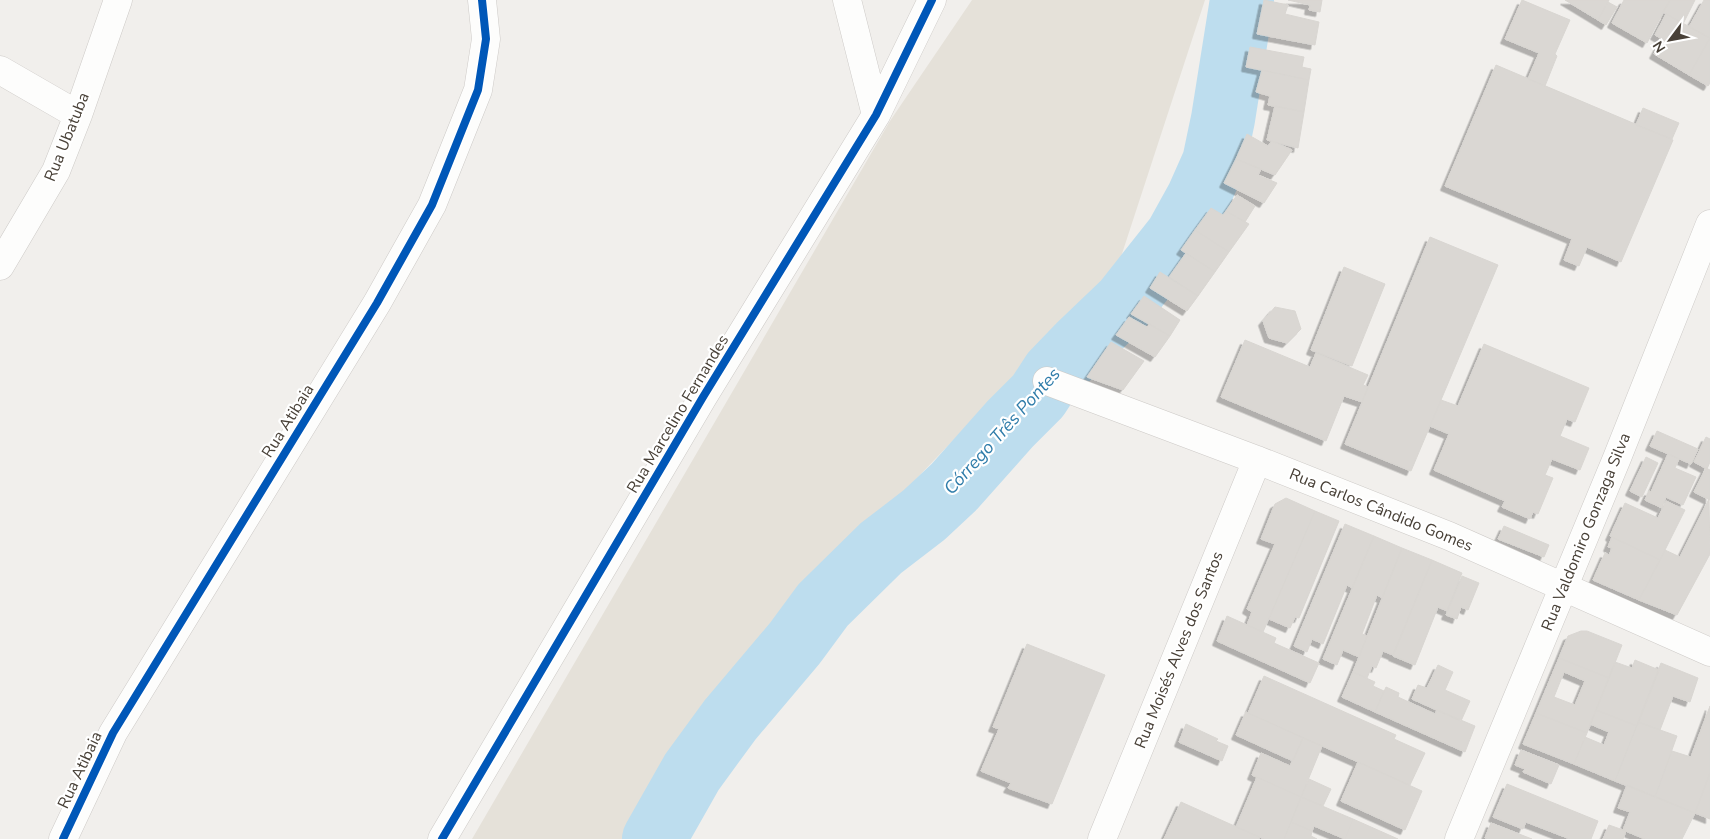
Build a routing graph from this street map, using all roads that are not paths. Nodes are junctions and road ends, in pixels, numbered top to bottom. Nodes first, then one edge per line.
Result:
1 (118, 0) edge
2 (482, 0) edge
3 (847, 0) edge
4 (932, 0) edge
5 (0, 70) edge
6 (78, 115) junction
7 (876, 115) junction
8 (1710, 224) edge
9 (0, 266) edge
10 (1702, 270) edge
11 (1047, 381) dead end
12 (1257, 460) junction
13 (1563, 587) junction
14 (1710, 652) edge
15 (63, 839) edge
16 (442, 839) edge
17 (1102, 839) edge
18 (1459, 839) edge

1 - 6 street, Rua Ubatuba
2 - 15 street, Rua Atibaia
3 - 7 street
4 - 7 street, Rua Marcelino Fernandes
5 - 6 street
6 - 9 street, Rua Ubatuba
7 - 16 street, Rua Marcelino Fernandes
8 - 10 street, Rua Valdomiro Gonzaga Silva
10 - 13 street, Rua Valdomiro Gonzaga Silva
11 - 12 street, Rua Carlos Cândido Gomes
12 - 13 street, Rua Carlos Cândido Gomes
12 - 17 street, Rua Moisés Alves dos Santos
13 - 14 street, Rua Carlos Cândido Gomes
13 - 18 street, Rua Valdomiro Gonzaga Silva

